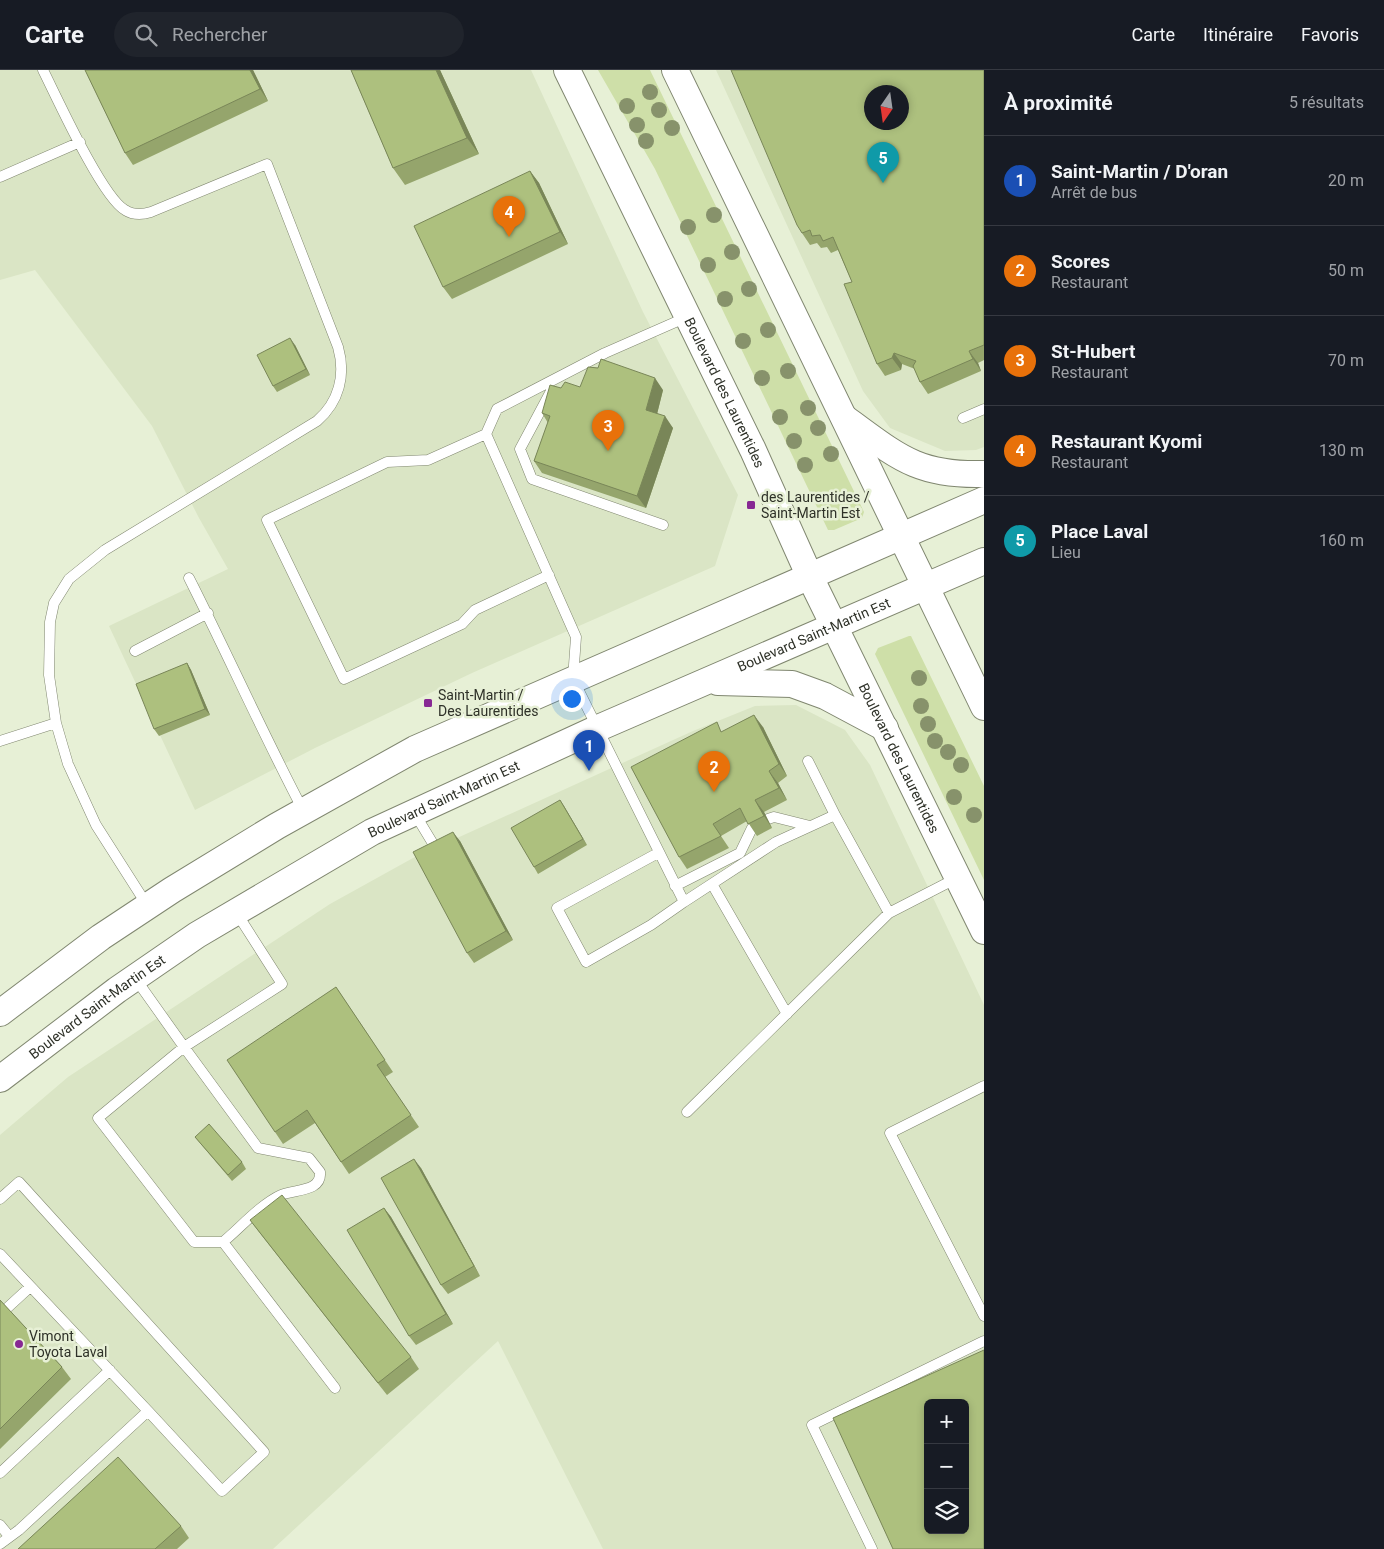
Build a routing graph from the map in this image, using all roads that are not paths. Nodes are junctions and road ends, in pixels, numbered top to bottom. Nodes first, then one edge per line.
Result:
1 (43, 70) edge
2 (568, 70) edge
3 (675, 70) edge
4 (80, 142) junction
5 (0, 177) edge
6 (688, 317) junction
7 (558, 377) junction
8 (984, 409) edge
9 (843, 417) junction
10 (963, 418) dead end
11 (486, 434) junction
12 (984, 474) edge
13 (984, 500) edge
14 (663, 525) dead end
15 (901, 537) junction
16 (984, 561) edge
17 (549, 574) junction
18 (810, 577) junction
19 (190, 578) dead end
20 (925, 586) junction
21 (208, 614) junction
22 (835, 627) junction
23 (135, 651) dead end
24 (984, 668) edge
25 (573, 679) junction
26 (708, 682) junction
27 (982, 702) edge
28 (56, 722) junction
29 (885, 728) junction
30 (596, 729) junction
31 (0, 741) edge
32 (808, 761) dead end
33 (304, 811) junction
34 (414, 812) junction
35 (835, 815) junction
36 (768, 820) dead end
37 (810, 826) junction
38 (752, 828) edge
39 (438, 852) edge
40 (658, 852) junction
41 (958, 878) junction
42 (712, 884) junction
43 (675, 886) junction
44 (684, 902) junction
45 (147, 906) junction
46 (235, 911) junction
47 (889, 913) junction
48 (984, 931) edge
49 (136, 978) junction
50 (0, 1013) edge
51 (787, 1014) junction
52 (184, 1047) junction
53 (0, 1079) edge
54 (984, 1086) edge
55 (688, 1112) dead end
56 (0, 1199) edge
57 (223, 1242) junction
58 (0, 1254) edge
59 (30, 1287) junction
60 (6, 1309) edge
61 (984, 1316) edge
62 (984, 1341) edge
63 (110, 1370) junction
64 (335, 1388) dead end
65 (148, 1411) junction
66 (0, 1473) edge
67 (0, 1525) edge
68 (10, 1536) junction
69 (0, 1544) edge
70 (872, 1549) edge

1 - 4 lane
2 - 6 main road, Boulevard des Laurentides
3 - 9 main road
4 - 5 lane
4 - 28 lane
6 - 7 lane
6 - 18 main road, Boulevard des Laurentides
7 - 11 lane
7 - 14 lane
8 - 10 lane
9 - 12 main road
9 - 15 main road
11 - 17 lane
11 - 17 lane
13 - 15 main road
15 - 18 main road
15 - 20 main road
16 - 20 main road, Boulevard Saint-Martin Est
17 - 25 lane
18 - 22 main road, Boulevard des Laurentides
18 - 25 main road
19 - 21 lane
20 - 22 main road, Boulevard Saint-Martin Est
20 - 27 main road
21 - 23 lane
21 - 33 lane
22 - 26 main road, Boulevard Saint-Martin Est
22 - 29 main road, Boulevard des Laurentides
24 - 27 main road
25 - 30 lane
25 - 33 main road
26 - 29 main road
26 - 30 main road, Boulevard Saint-Martin Est
28 - 31 lane
28 - 45 lane
29 - 41 main road, Boulevard des Laurentides
30 - 34 main road, Boulevard Saint-Martin Est
30 - 40 lane
32 - 35 lane
33 - 45 main road
34 - 39 lane
34 - 46 main road, Boulevard Saint-Martin Est
35 - 37 lane
35 - 47 lane
36 - 37 lane
37 - 42 lane
38 - 43 lane
40 - 43 lane
40 - 44 lane
41 - 47 lane
41 - 48 main road, Boulevard des Laurentides
42 - 44 lane
42 - 51 lane
43 - 44 lane
45 - 50 main road
46 - 49 main road, Boulevard Saint-Martin Est
46 - 52 lane
47 - 51 lane
49 - 52 lane
49 - 53 main road, Boulevard Saint-Martin Est
51 - 55 lane
52 - 57 lane
52 - 57 lane
54 - 61 lane
56 - 65 lane
57 - 64 lane
58 - 59 lane
59 - 60 lane
59 - 63 lane
62 - 70 lane
63 - 65 lane
63 - 66 lane
65 - 68 lane
67 - 68 lane
68 - 69 lane

